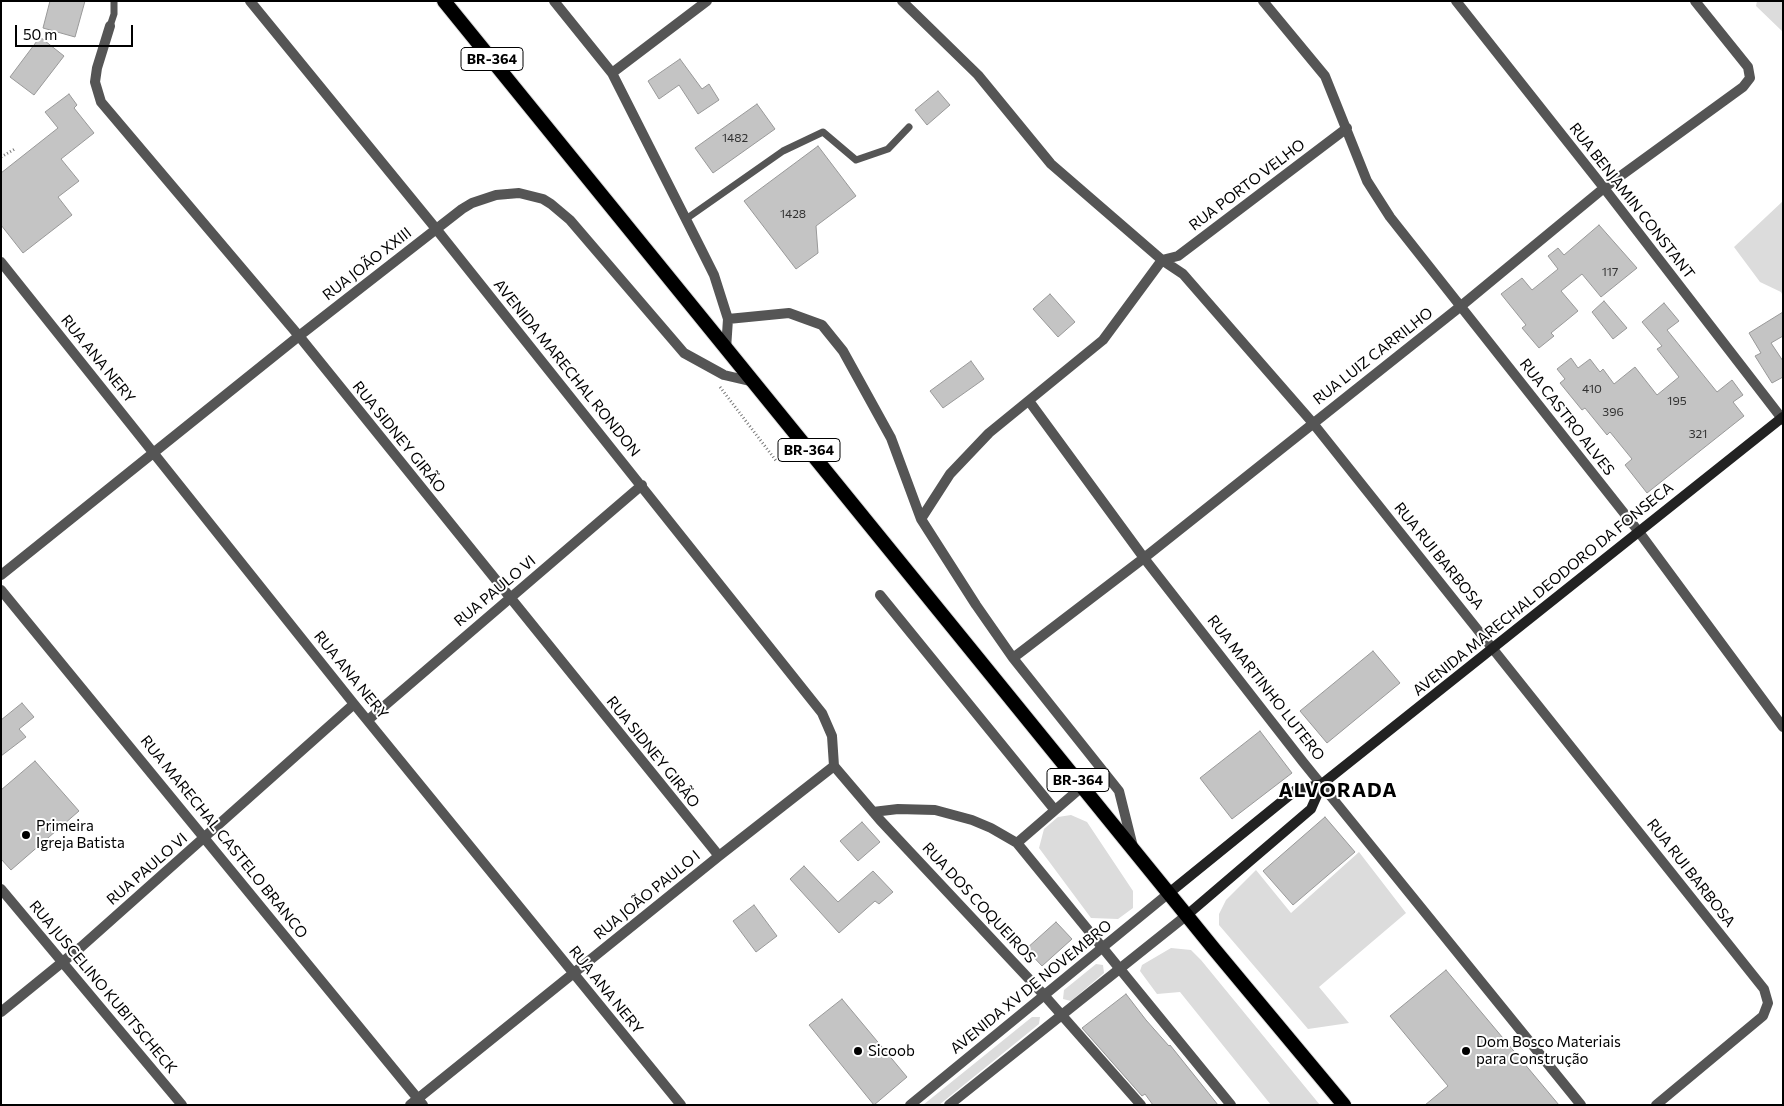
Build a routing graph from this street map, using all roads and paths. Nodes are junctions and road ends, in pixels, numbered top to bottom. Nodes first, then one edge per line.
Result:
1 (114, 1) edge
2 (250, 1) edge
3 (444, 1) edge
4 (554, 1) edge
5 (707, 1) edge
6 (902, 1) edge
7 (1262, 1) edge
8 (1456, 1) edge
9 (1695, 1) edge
10 (110, 26) joint
11 (612, 73) junction
12 (909, 127) dead end
13 (1347, 128) junction
14 (15, 150) dead end
15 (1, 158) edge
16 (1604, 188) junction
17 (686, 219) junction
18 (437, 230) junction
19 (1162, 260) junction
20 (1, 262) edge
21 (1461, 306) junction
22 (728, 318) junction
23 (299, 336) junction
24 (726, 349) junction
25 (702, 365) junction
26 (754, 382) junction
27 (1029, 401) junction
28 (1782, 418) edge
29 (1312, 422) junction
30 (153, 451) junction
31 (777, 462) dead end
32 (642, 485) junction
33 (921, 518) junction
34 (1639, 532) junction
35 (1144, 558) junction
36 (1, 575) edge
37 (1, 590) edge
38 (880, 595) dead end
39 (510, 599) junction
40 (1493, 647) junction
41 (1013, 658) junction
42 (354, 704) junction
43 (368, 720) junction
44 (1783, 727) edge
45 (834, 766) junction
46 (1322, 784) junction
47 (1083, 786) junction
48 (1054, 809) junction
49 (873, 812) junction
50 (206, 837) junction
51 (1017, 843) junction
52 (1133, 848) junction
53 (719, 856) junction
54 (1, 889) edge
55 (1169, 893) junction
56 (1187, 915) junction
57 (1102, 949) junction
58 (63, 963) junction
59 (1118, 969) junction
60 (573, 974) junction
61 (1044, 995) junction
62 (1, 1012) edge
63 (1061, 1015) junction
64 (417, 1103) edge
65 (182, 1105) edge
66 (681, 1105) edge
67 (910, 1105) edge
68 (949, 1105) edge
69 (1141, 1105) edge
70 (1231, 1105) edge
71 (1344, 1105) edge
72 (1581, 1105) edge
73 (1656, 1105) edge

1 - 10 lane
2 - 18 street, AVENIDA MARECHAL RONDON
3 - 24 highway, BR-364
4 - 11 street
5 - 11 street
6 - 19 street, RUA RUI BARBOSA
7 - 13 street, RUA CASTRO ALVES
8 - 16 street, RUA BENJAMIN CONSTANT
9 - 16 street, RUA LUIZ CARRILHO
10 - 23 street, RUA SIDNEY GIRÃO
11 - 17 street
12 - 17 lane
13 - 19 street, RUA PORTO VELHO
13 - 21 street, RUA CASTRO ALVES
14 - 15 path
16 - 21 street, RUA LUIZ CARRILHO
16 - 28 street, RUA BENJAMIN CONSTANT
17 - 22 street
18 - 23 street, RUA JOÃO XXIII
18 - 25 street, RUA JOÃO XXIII
18 - 32 street, AVENIDA MARECHAL RONDON
19 - 27 street
19 - 29 street, RUA RUI BARBOSA
20 - 30 street, RUA ANA NERY
21 - 29 street, RUA LUIZ CARRILHO
21 - 34 street, RUA CASTRO ALVES
22 - 24 street
22 - 33 street
23 - 30 street, RUA JOÃO XXIII
23 - 39 street, RUA SIDNEY GIRÃO
24 - 26 highway, BR-364
25 - 26 street, RUA JOÃO XXIII
25 - 31 path
26 - 47 highway, BR-364
27 - 33 street
27 - 35 street, RUA MARTINHO LUTERO
28 - 34 main road, AVENIDA MARECHAL DEODORO DA FONSECA
29 - 35 street, RUA LUIZ CARRILHO
29 - 40 street, RUA RUI BARBOSA
30 - 36 street, RUA JOÃO XXIII
30 - 42 street, RUA ANA NERY
32 - 39 street, RUA PAULO VI
32 - 45 street, AVENIDA MARECHAL RONDON
33 - 41 street
34 - 40 main road, AVENIDA MARECHAL DEODORO DA FONSECA
34 - 44 street, RUA CASTRO ALVES
35 - 41 street, RUA LUIZ CARRILHO
35 - 46 street, RUA MARTINHO LUTERO
37 - 50 street, RUA MARECHAL CASTELO BRANCO
38 - 48 street
39 - 43 street, RUA PAULO VI
39 - 53 street, RUA SIDNEY GIRÃO
40 - 46 main road, AVENIDA MARECHAL DEODORO DA FONSECA
40 - 73 street, RUA RUI BARBOSA
41 - 52 street
42 - 43 street, RUA ANA NERY
42 - 50 street, RUA PAULO VI
43 - 60 street, RUA ANA NERY
45 - 49 street, RUA DOS COQUEIROS
45 - 53 street, RUA JOÃO PAULO I
46 - 55 main road, AVENIDA MARECHAL DEODORO DA FONSECA
46 - 56 main road, AVENIDA MARECHAL DEODORO DA FONSECA
46 - 72 street, RUA MARTINHO LUTERO
47 - 48 street
47 - 52 highway, BR-364
48 - 51 street
49 - 51 street
49 - 61 street, RUA DOS COQUEIROS
50 - 58 street, RUA PAULO VI
50 - 64 street, RUA MARECHAL CASTELO BRANCO
51 - 57 street
52 - 55 highway, BR-364
53 - 60 street, RUA JOÃO PAULO I
54 - 58 street, RUA JUSCELINO KUBITSCHECK
55 - 56 highway, BR-364
55 - 57 street, AVENIDA XV DE NOVEMBRO
56 - 59 street
56 - 71 highway, BR-364
57 - 59 street
57 - 61 street, AVENIDA XV DE NOVEMBRO
58 - 62 street, RUA PAULO VI
58 - 65 street, RUA JUSCELINO KUBITSCHECK
59 - 63 street
59 - 70 street
60 - 64 street, RUA JOÃO PAULO I
60 - 66 street, RUA ANA NERY
61 - 63 street, RUA DOS COQUEIROS
61 - 67 street, AVENIDA XV DE NOVEMBRO
63 - 68 street
63 - 69 street, RUA DOS COQUEIROS

